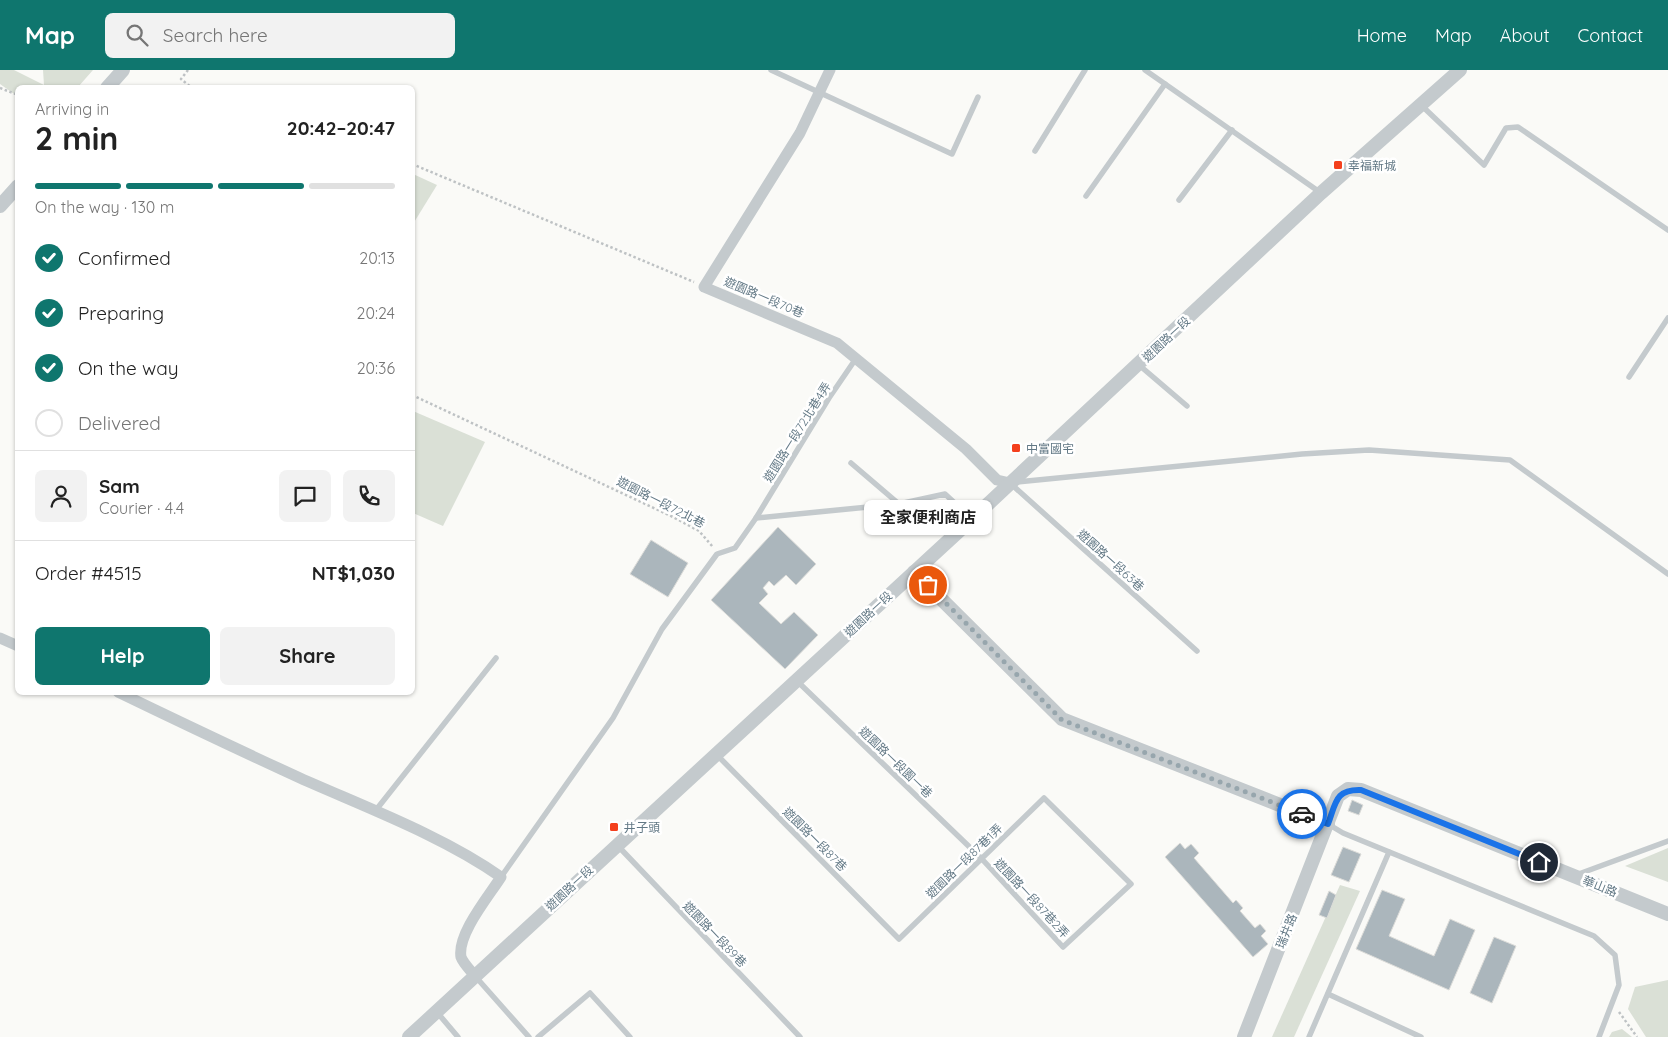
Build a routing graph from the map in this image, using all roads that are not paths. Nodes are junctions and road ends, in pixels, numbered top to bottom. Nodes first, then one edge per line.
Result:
1 (123, 70) edge
2 (771, 70) edge
3 (830, 70) edge
4 (1085, 70) edge
5 (1145, 70) edge
6 (1460, 70) edge
7 (1164, 84) junction
8 (110, 85) edge
9 (818, 93) junction
10 (978, 97) dead end
11 (1421, 104) junction
12 (1232, 130) junction
13 (1035, 152) dead end
14 (15, 189) edge
15 (1321, 193) junction
16 (1086, 196) dead end
17 (1179, 200) dead end
18 (0, 206) edge
19 (1668, 230) edge
20 (1668, 318) edge
21 (857, 357) junction
22 (1139, 365) junction
23 (1629, 377) dead end
24 (1187, 406) dead end
25 (851, 463) dead end
26 (1010, 483) junction
27 (899, 504) junction
28 (756, 518) junction
29 (972, 519) junction
30 (914, 572) junction
31 (1668, 574) edge
32 (0, 638) edge
33 (15, 645) edge
34 (1197, 651) dead end
35 (496, 658) dead end
36 (796, 680) junction
37 (124, 695) edge
38 (716, 754) junction
39 (1044, 798) joint
40 (376, 810) junction
41 (1328, 824) junction
42 (1668, 841) edge
43 (616, 844) junction
44 (1389, 852) junction
45 (982, 858) junction
46 (1574, 876) junction
47 (501, 877) junction
48 (1668, 914) edge
49 (899, 939) joint
50 (475, 976) junction
51 (1328, 994) junction
52 (436, 1011) junction
53 (409, 1037) edge
54 (458, 1037) edge
55 (529, 1037) edge
56 (538, 1037) edge
57 (630, 1037) edge
58 (800, 1037) edge
59 (1244, 1037) edge
60 (1309, 1037) edge
61 (1421, 1037) edge
62 (1599, 1037) edge

1 - 8 street
2 - 9 lane
3 - 9 street, 遊園路一段70巷
4 - 13 lane
5 - 7 lane
6 - 11 street, 遊園路一段
7 - 12 lane
7 - 16 lane
9 - 10 lane
9 - 21 street, 遊園路一段70巷
11 - 15 street, 遊園路一段
11 - 19 lane
12 - 15 lane
12 - 17 lane
14 - 18 street
15 - 22 street, 遊園路一段
20 - 23 lane
21 - 26 street, 遊園路一段70巷
21 - 28 lane, 遊園路一段72北巷4弄
22 - 24 lane
22 - 26 street, 遊園路一段
25 - 27 lane
26 - 29 street, 遊園路一段
26 - 31 lane
26 - 34 lane, 遊園路一段63巷
27 - 28 lane
27 - 29 lane
28 - 47 lane
29 - 30 street, 遊園路一段
30 - 36 street, 遊園路一段
30 - 41 street
32 - 33 street
35 - 40 lane
36 - 38 street, 遊園路一段
36 - 45 lane, 遊園路一段園一巷
37 - 40 street
38 - 43 street, 遊園路一段
38 - 49 lane, 遊園路一段87巷
39 - 45 lane, 遊園路一段87巷1弄
39 - 45 lane, 遊園路一段87巷2弄
40 - 47 street
41 - 44 lane
41 - 46 street, 華山路
41 - 59 street, 瑞井路
42 - 46 lane
43 - 50 street, 遊園路一段
43 - 58 lane, 遊園路一段89巷
44 - 51 lane
44 - 62 lane
45 - 49 lane, 遊園路一段87巷1弄
46 - 48 street, 華山路
47 - 50 street
50 - 52 street, 遊園路一段
50 - 55 lane
51 - 60 lane
51 - 61 lane
52 - 53 street, 遊園路一段
52 - 54 lane
56 - 57 lane

